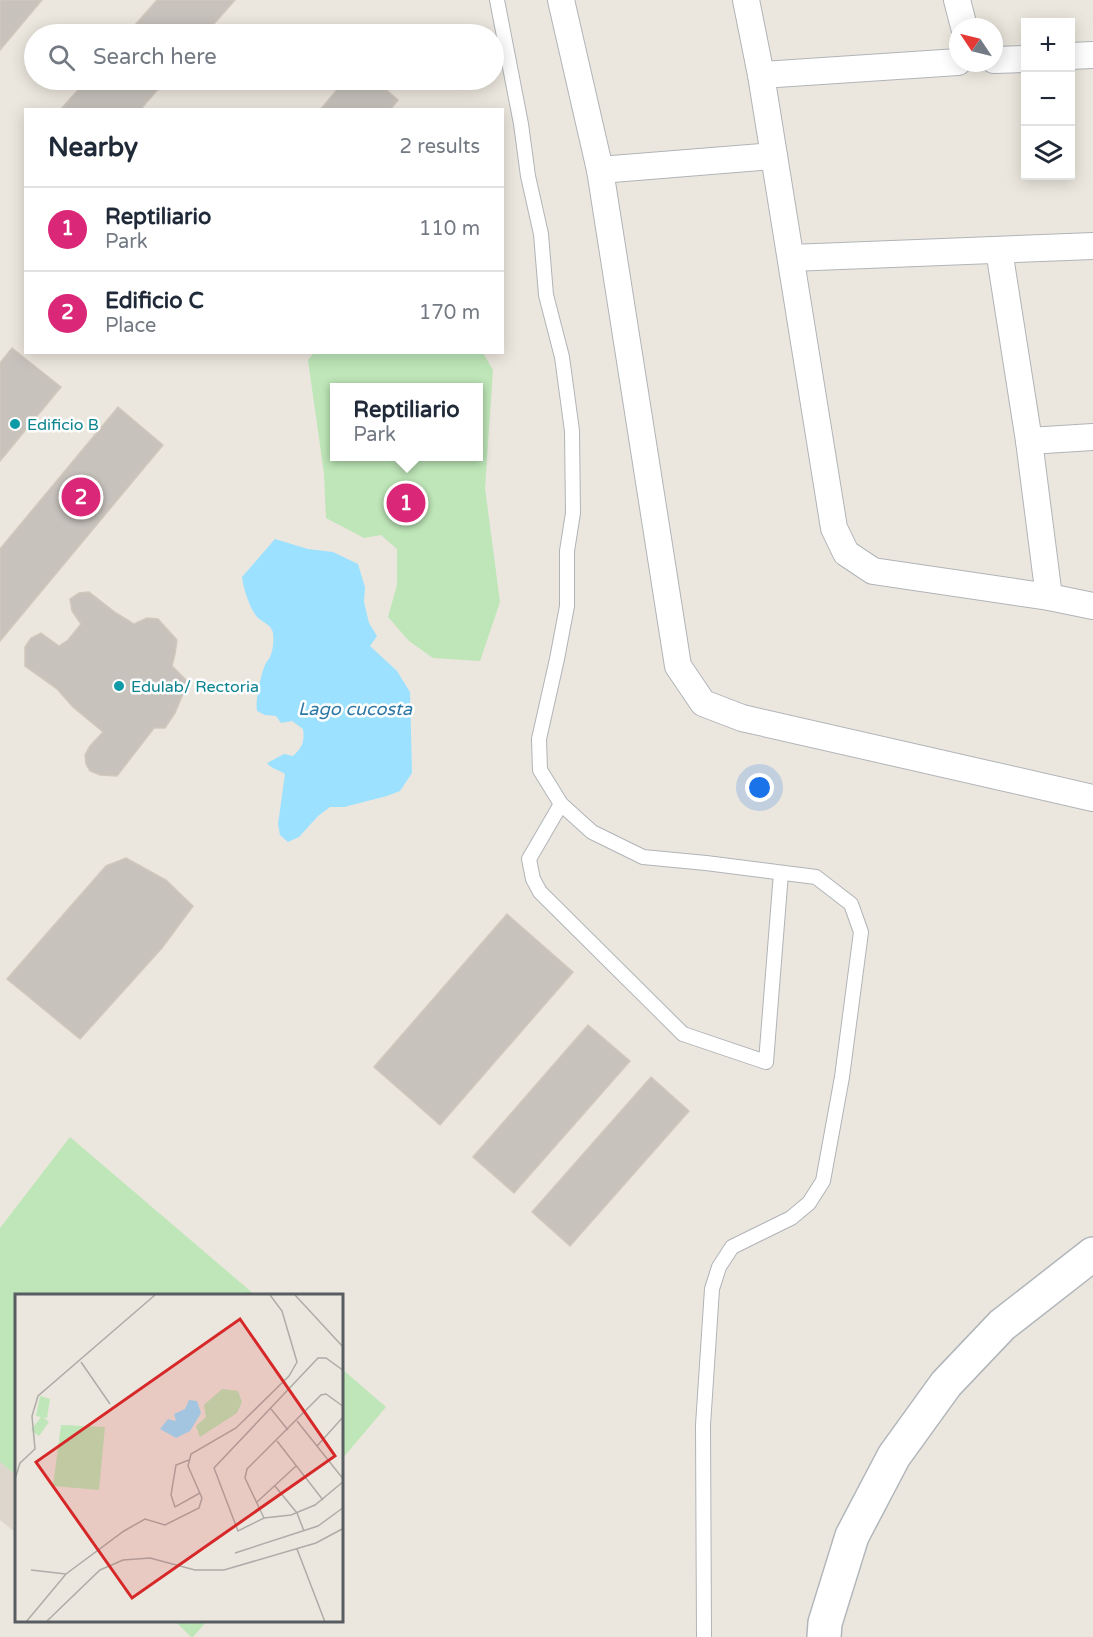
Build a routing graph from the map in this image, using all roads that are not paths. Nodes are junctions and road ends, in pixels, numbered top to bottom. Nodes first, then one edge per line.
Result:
1 (497, 0) edge
2 (561, 0) edge
3 (746, 0) edge
4 (957, 0) edge
5 (962, 18) edge
6 (502, 24) edge
7 (504, 36) edge
8 (1093, 55) edge
9 (1075, 56) edge
10 (1021, 58) edge
11 (1003, 59) edge
12 (949, 63) edge
13 (761, 75) junction
14 (774, 156) junction
15 (600, 170) junction
16 (1093, 246) edge
17 (999, 250) junction
18 (791, 258) junction
19 (1093, 437) edge
20 (1029, 441) junction
21 (1049, 597) junction
22 (1093, 606) edge
23 (1093, 798) edge
24 (561, 804) junction
25 (781, 873) junction
26 (1093, 1254) edge
27 (704, 1637) edge
28 (824, 1637) edge

1 - 6 lane
2 - 15 street
3 - 13 street
4 - 5 street
7 - 24 lane
8 - 9 street
10 - 11 street
12 - 13 street
13 - 14 street
14 - 15 street
14 - 18 street
15 - 23 street
16 - 17 street
17 - 18 street
17 - 20 street
18 - 21 street
19 - 20 street
20 - 21 street
21 - 22 street
24 - 25 lane
24 - 25 lane
25 - 27 lane
26 - 28 main road

